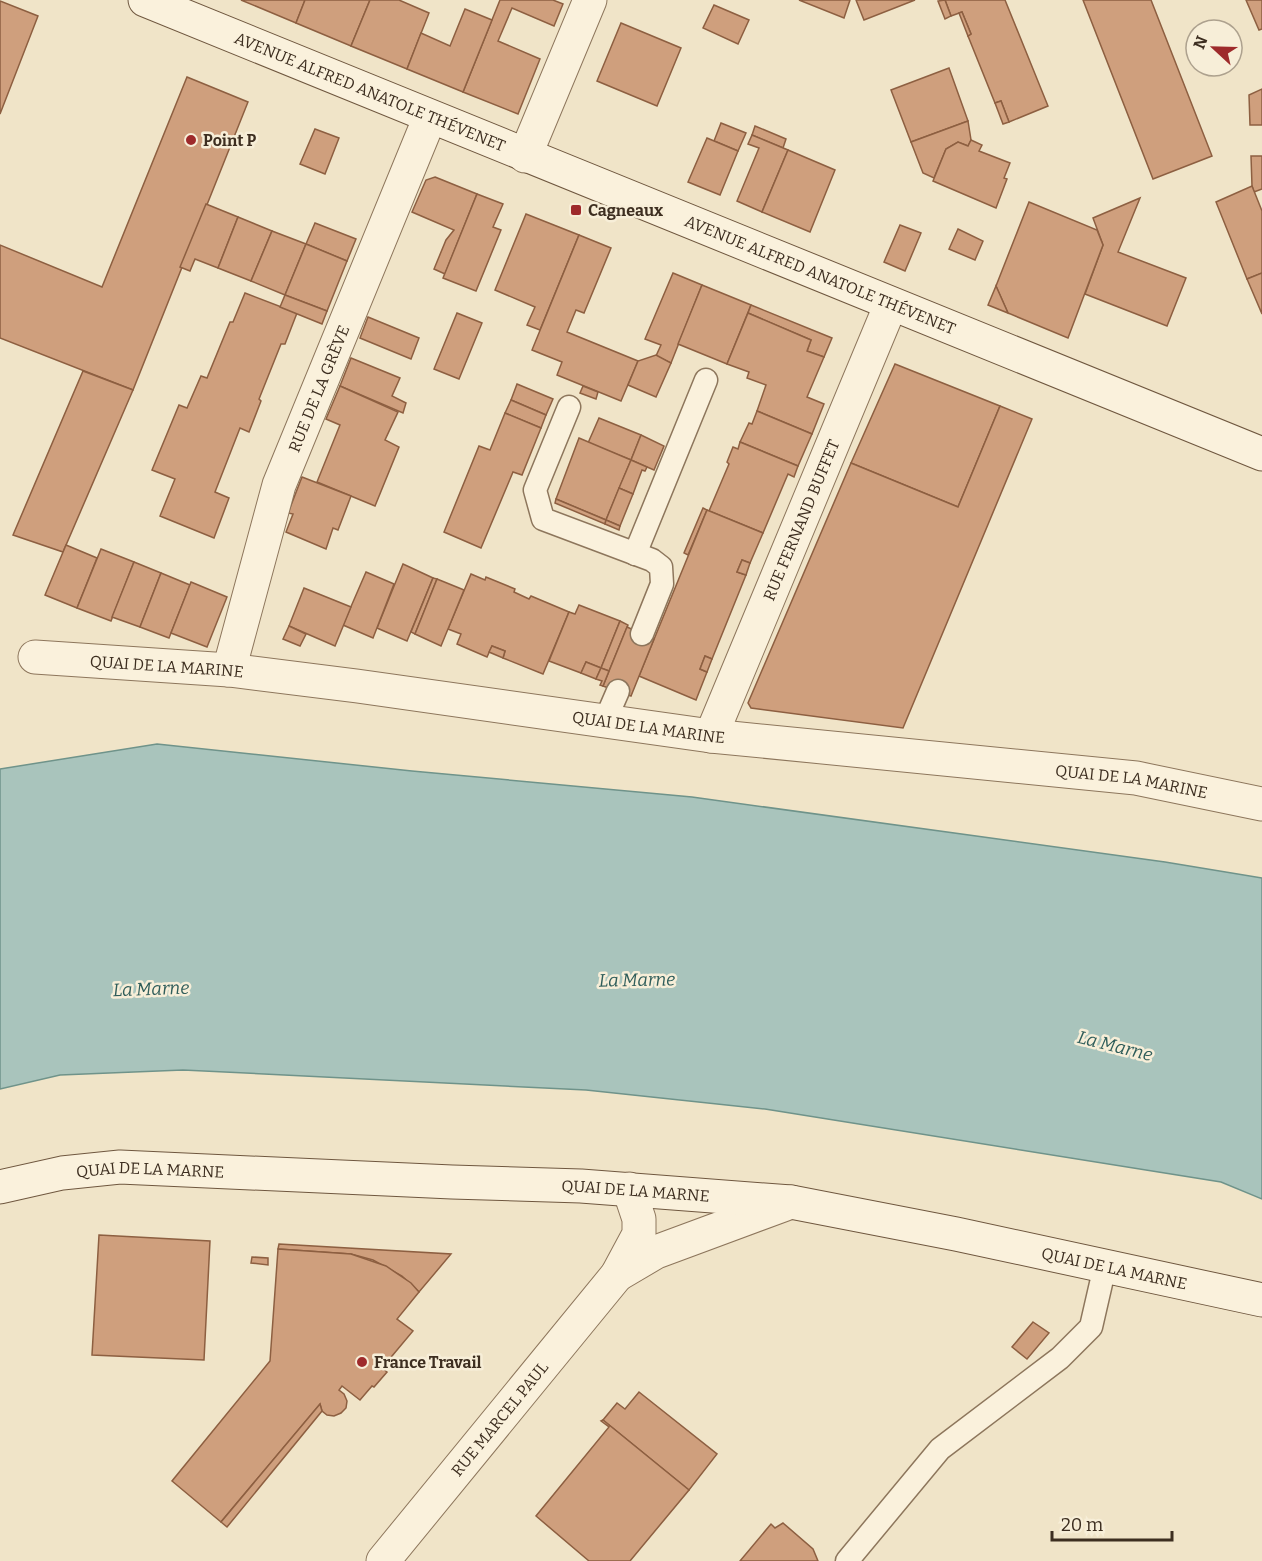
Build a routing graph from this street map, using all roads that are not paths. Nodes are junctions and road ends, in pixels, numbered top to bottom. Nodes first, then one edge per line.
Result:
1 (145, 0) edge
2 (591, 0) edge
3 (430, 117) junction
4 (525, 156) junction
5 (891, 304) junction
6 (706, 380) dead end
7 (569, 407) dead end
8 (1257, 444) edge
9 (635, 554) junction
10 (642, 634) dead end
11 (35, 657) dead end
12 (229, 670) junction
13 (618, 691) dead end
14 (606, 721) junction
15 (711, 736) junction
16 (1262, 804) edge
17 (0, 1187) edge
18 (629, 1189) junction
19 (791, 1202) junction
20 (1105, 1266) junction
21 (617, 1275) junction
22 (1262, 1300) edge
23 (383, 1561) edge
24 (847, 1561) edge

1 - 3 street, AVENUE ALFRED ANATOLE THÉVENET
2 - 4 street
3 - 4 street, AVENUE ALFRED ANATOLE THÉVENET
3 - 12 street, RUE DE LA GRÈVE
4 - 5 street, AVENUE ALFRED ANATOLE THÉVENET
5 - 8 street, AVENUE ALFRED ANATOLE THÉVENET
5 - 15 street, RUE FERNAND BUFFET
6 - 9 lane
7 - 9 lane
9 - 10 lane
11 - 12 street, QUAI DE LA MARINE
12 - 14 street, QUAI DE LA MARINE
13 - 14 lane
14 - 15 street, QUAI DE LA MARINE
15 - 16 street, QUAI DE LA MARINE
17 - 18 street, QUAI DE LA MARNE
18 - 19 street, QUAI DE LA MARNE
18 - 21 street, RUE MARCEL PAUL
19 - 20 street, QUAI DE LA MARNE
19 - 21 street, RUE MARCEL PAUL
20 - 22 street, QUAI DE LA MARNE
20 - 24 lane
21 - 23 street, RUE MARCEL PAUL

